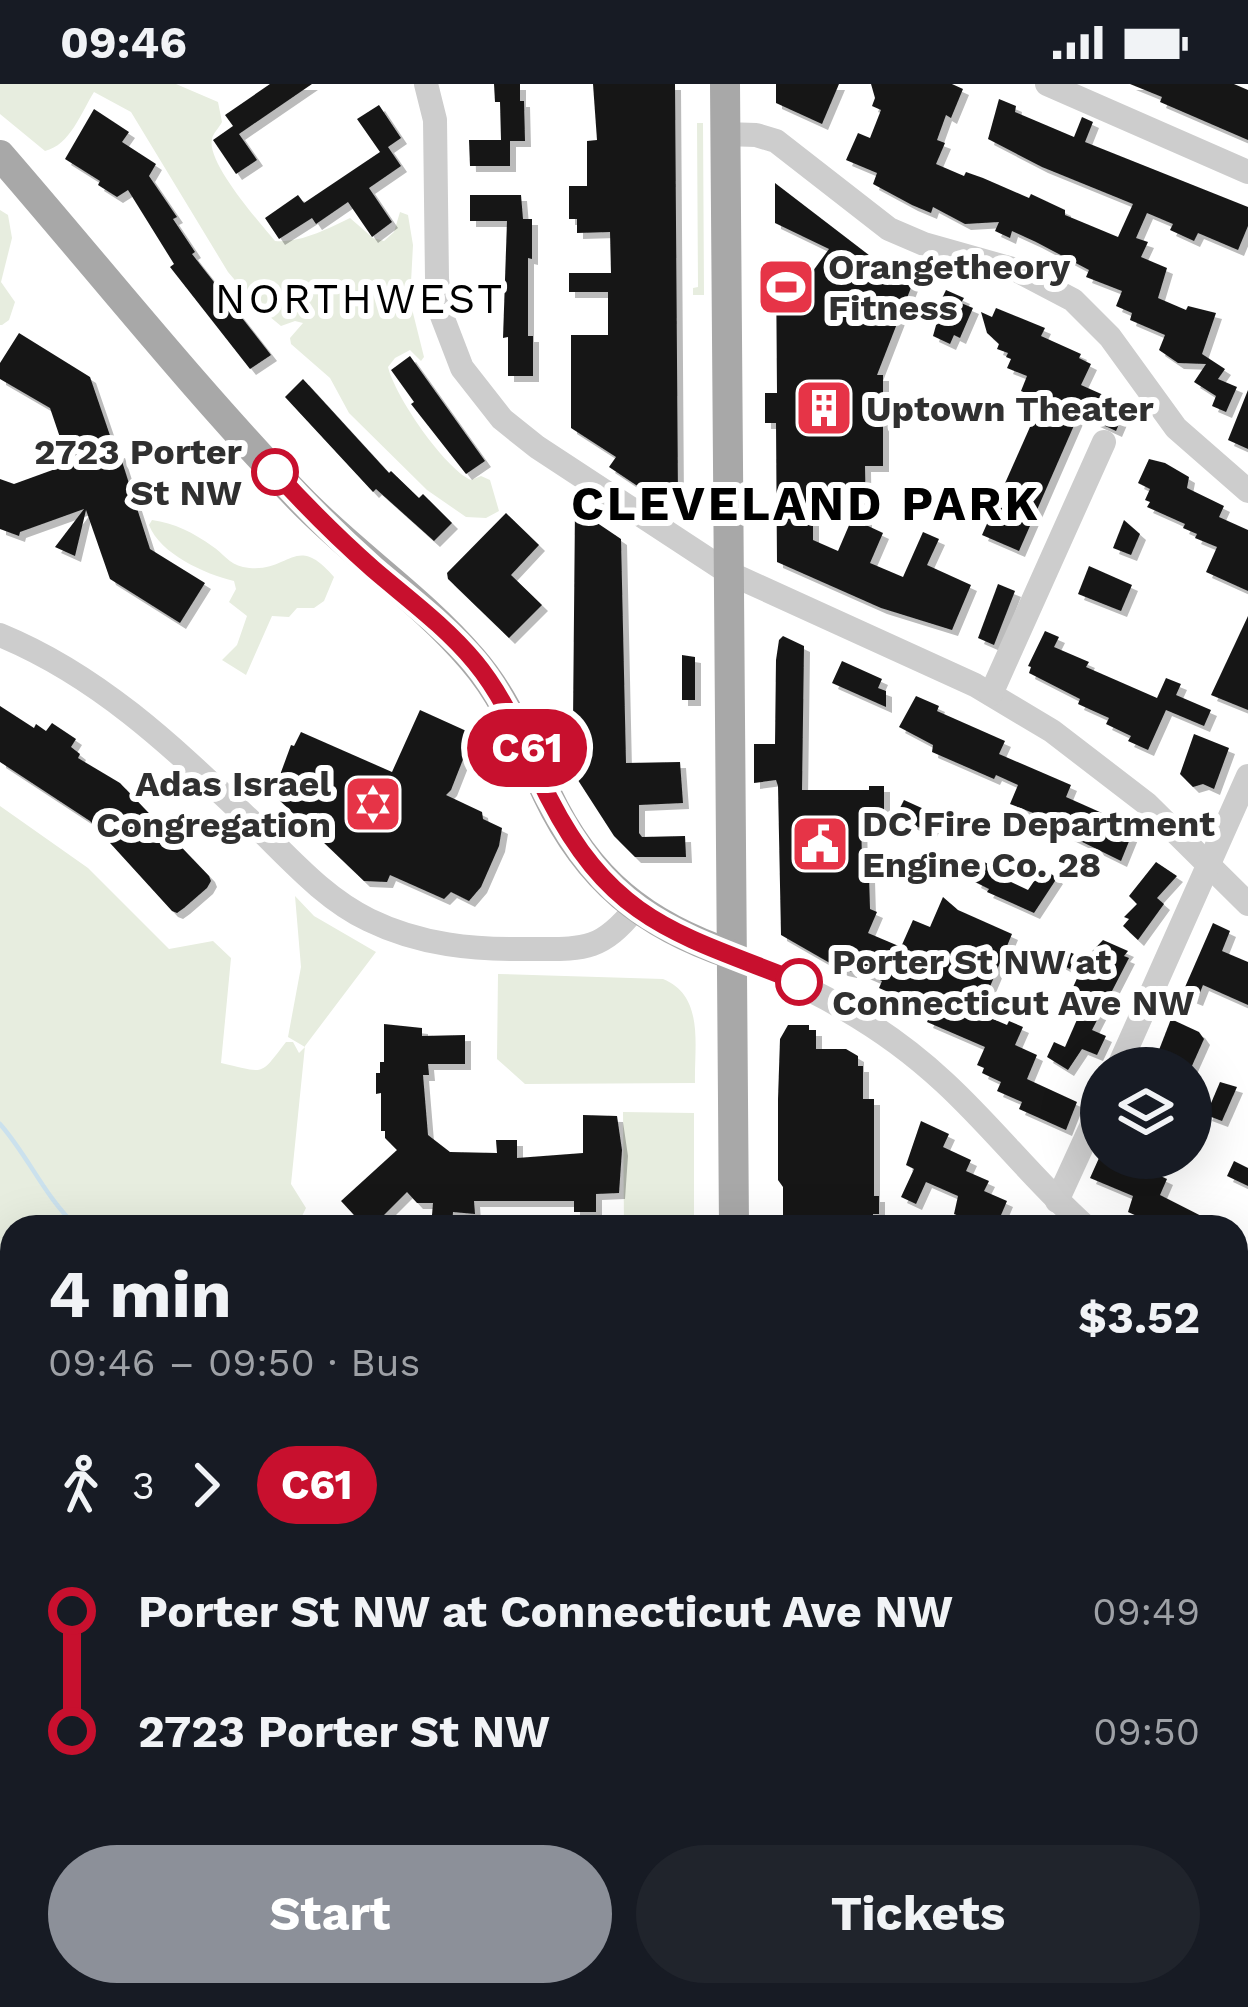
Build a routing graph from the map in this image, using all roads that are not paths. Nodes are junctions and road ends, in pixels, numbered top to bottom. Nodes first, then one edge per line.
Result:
1 (427, 84) edge
2 (725, 84) edge
3 (1047, 84) edge
4 (725, 134) junction
5 (0, 155) edge
6 (1248, 172) edge
7 (1104, 442) dead end
8 (1248, 491) edge
9 (729, 573) junction
10 (0, 634) edge
11 (992, 694) junction
12 (1248, 776) edge
13 (1210, 862) junction
14 (1248, 904) edge
15 (635, 909) junction
16 (733, 956) junction
17 (1127, 1047) edge
18 (1080, 1151) edge
19 (1057, 1201) junction
20 (734, 1215) edge
21 (1072, 1215) edge

1 - 9 street
2 - 4 main road
3 - 6 street
4 - 8 street
4 - 9 main road
5 - 15 main road
7 - 11 street
9 - 11 street
9 - 16 main road
10 - 15 street
11 - 13 street
12 - 13 street
13 - 14 street
13 - 17 street
15 - 16 main road
16 - 19 street
16 - 20 main road
18 - 19 street
19 - 21 street

